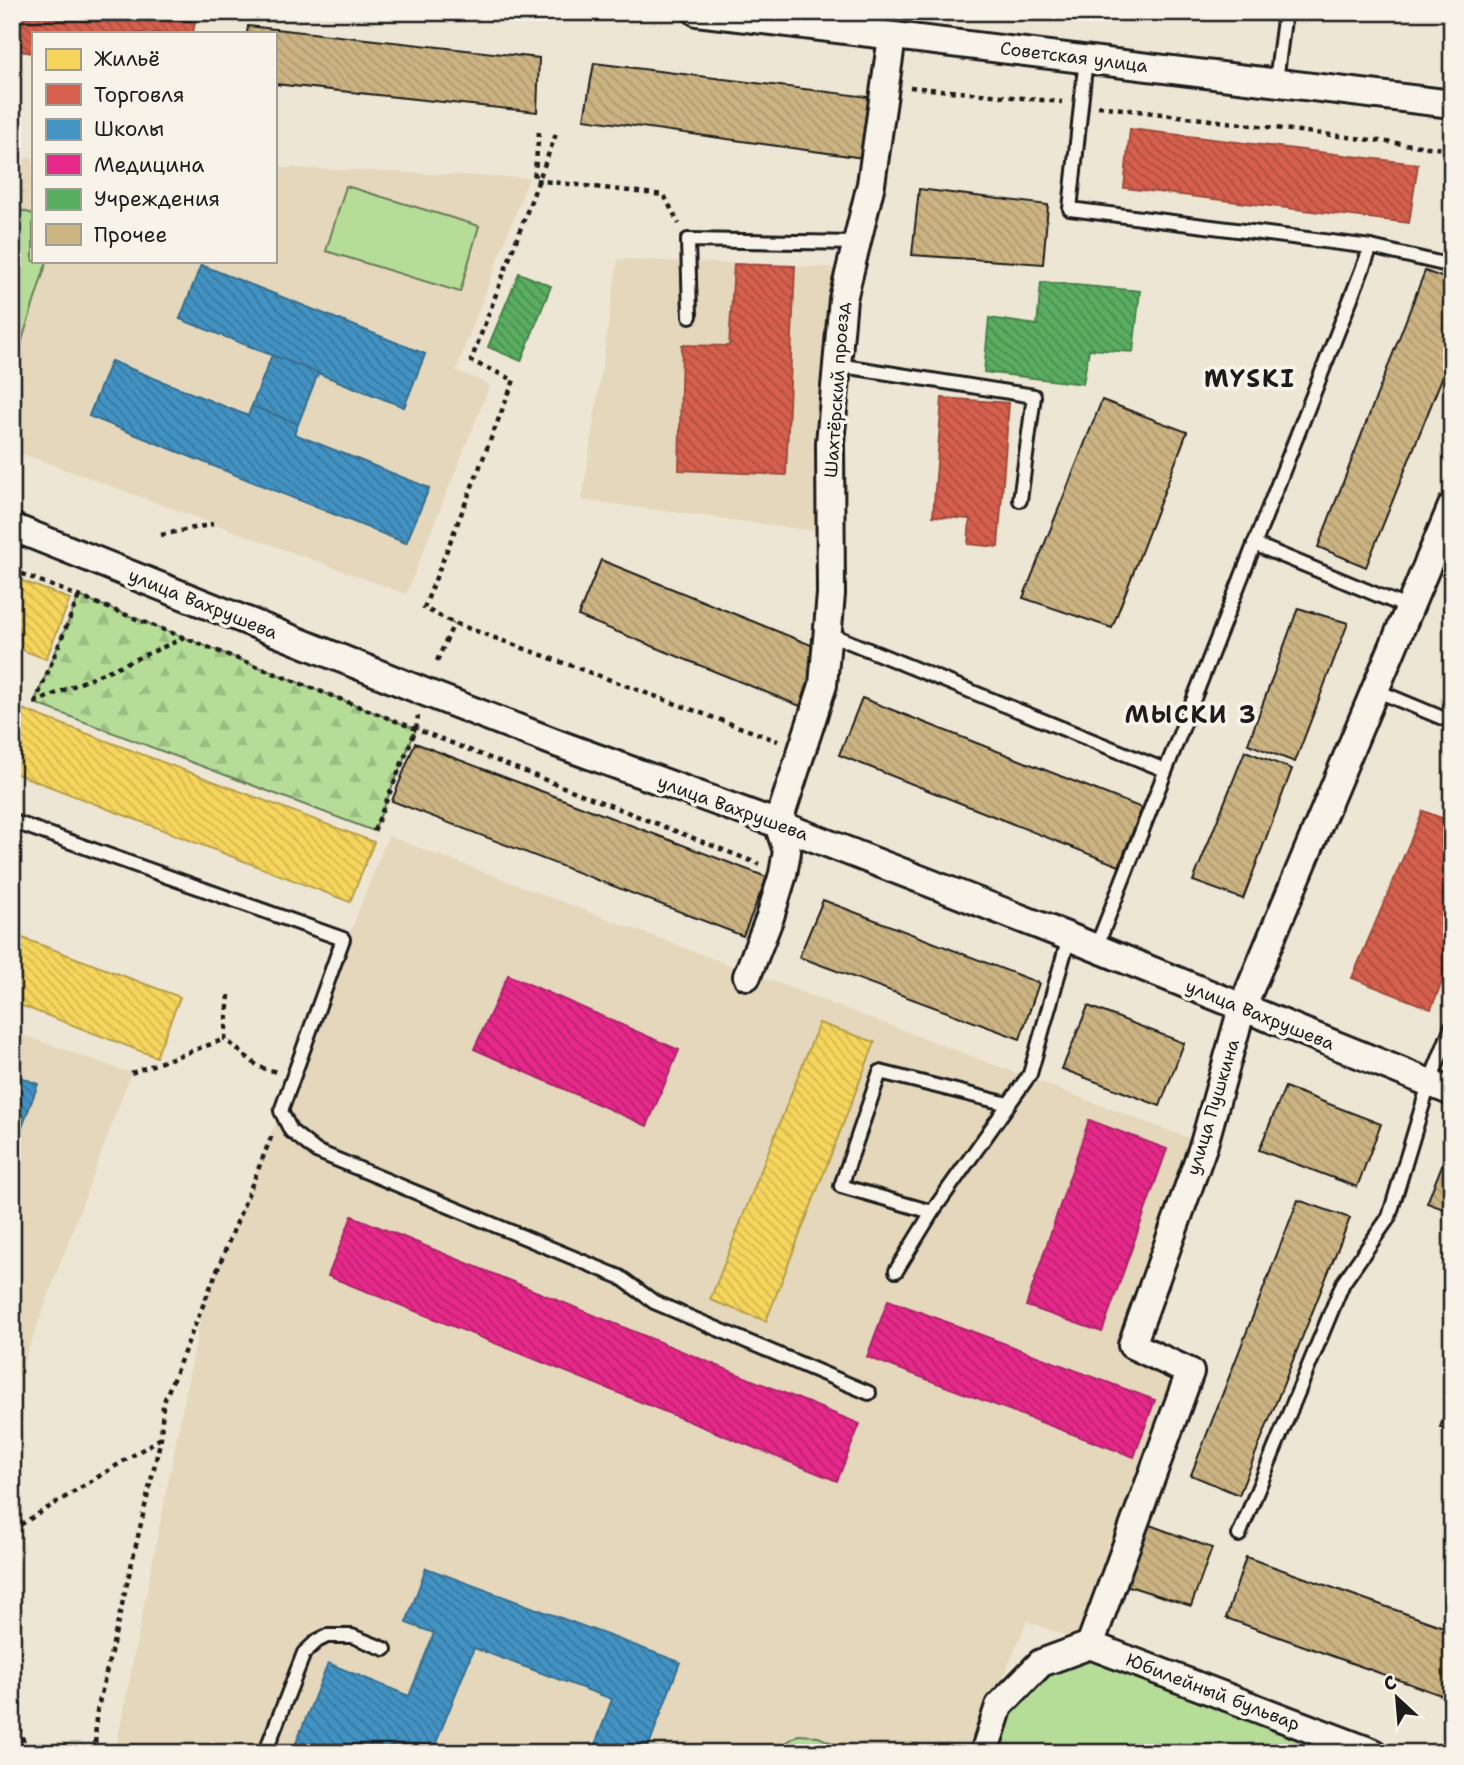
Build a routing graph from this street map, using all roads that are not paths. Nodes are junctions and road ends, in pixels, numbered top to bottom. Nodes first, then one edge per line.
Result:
1 (697, 12) edge
2 (1285, 12) edge
3 (892, 37) junction
4 (1086, 58) junction
5 (1276, 81) junction
6 (1452, 104) edge
7 (856, 243) junction
8 (1371, 247) junction
9 (1452, 266) edge
10 (690, 316) dead end
11 (837, 365) junction
12 (1020, 500) dead end
13 (1452, 506) edge
14 (12, 527) edge
15 (1254, 544) junction
16 (1409, 608) junction
17 (827, 632) junction
18 (1375, 690) junction
19 (1452, 722) edge
20 (1165, 770) junction
21 (12, 821) edge
22 (778, 824) junction
23 (1069, 937) junction
24 (1096, 948) junction
25 (747, 976) dead end
26 (1242, 1008) junction
27 (1452, 1026) edge
28 (1441, 1088) edge
29 (1008, 1104) junction
30 (932, 1212) junction
31 (896, 1271) dead end
32 (869, 1393) dead end
33 (1239, 1535) dead end
34 (1090, 1645) junction
35 (385, 1649) dead end
36 (265, 1753) edge
37 (984, 1753) edge
38 (1374, 1753) edge

1 - 3 street, Советская улица
2 - 5 lane
3 - 4 street, Советская улица
3 - 7 street, Шахтёрский проезд
4 - 5 street, Советская улица
4 - 8 lane
5 - 6 street, Советская улица
7 - 10 lane
7 - 11 street, Шахтёрский проезд
8 - 9 lane
8 - 15 lane
11 - 12 lane
11 - 17 street, Шахтёрский проезд
13 - 16 street, улица Пушкина
14 - 22 street, улица Вахрушева
15 - 16 lane
15 - 20 lane
16 - 18 street, улица Пушкина
17 - 20 lane
17 - 22 street, Шахтёрский проезд
18 - 19 lane
18 - 26 street, улица Пушкина
20 - 24 lane
21 - 32 lane
22 - 23 street, улица Вахрушева
22 - 25 street
23 - 24 street, улица Вахрушева
23 - 29 lane
24 - 26 street, улица Вахрушева
26 - 28 street, улица Вахрушева
26 - 34 street, улица Пушкина
27 - 28 lane
28 - 33 lane
29 - 30 lane
29 - 30 lane
30 - 31 lane
34 - 37 street
34 - 38 street, Юбилейный бульвар
35 - 36 lane

